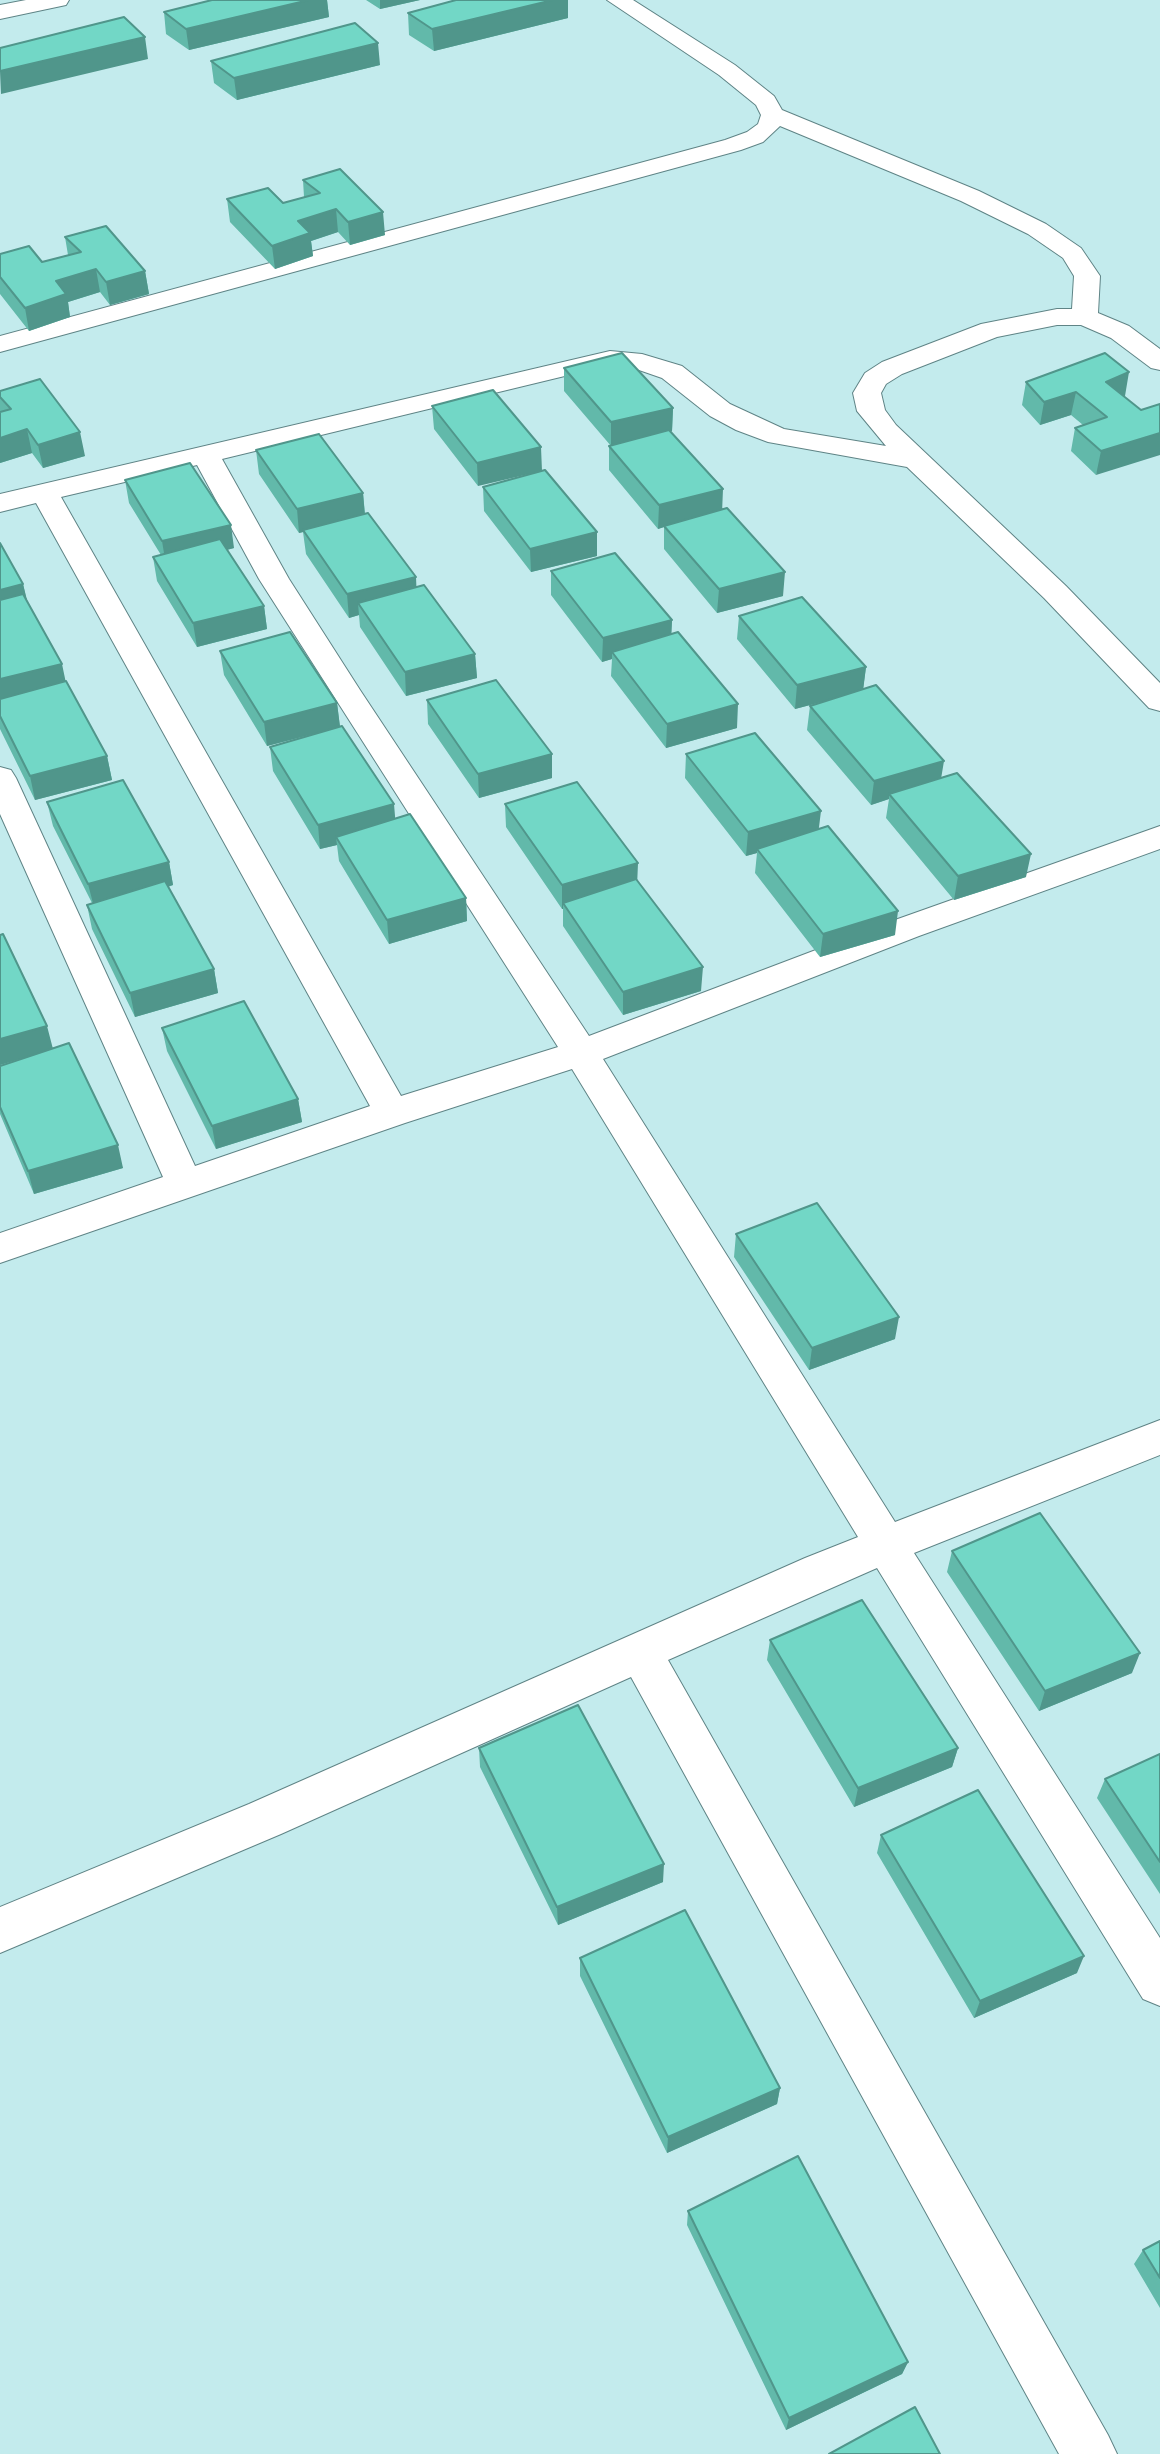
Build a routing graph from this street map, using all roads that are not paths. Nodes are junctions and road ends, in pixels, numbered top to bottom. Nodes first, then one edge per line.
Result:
1 (58, 0) edge
2 (618, 0) edge
3 (0, 12) edge
4 (773, 115) junction
5 (1084, 317) junction
6 (0, 344) edge
7 (1160, 362) edge
8 (205, 454) junction
9 (917, 460) junction
10 (44, 492) junction
11 (0, 503) edge
12 (1160, 701) edge
13 (0, 778) edge
14 (1160, 837) edge
15 (582, 1053) junction
16 (392, 1113) junction
17 (184, 1185) junction
18 (0, 1248) edge
19 (1160, 1437) edge
20 (886, 1545) junction
21 (640, 1651) junction
22 (0, 1930) edge
23 (1160, 1982) edge
24 (1089, 2454) edge

1 - 3 street
2 - 4 street
4 - 5 street
4 - 6 street
5 - 7 street
5 - 9 street
8 - 9 street
8 - 10 street
8 - 15 street
9 - 12 street
10 - 11 street
10 - 16 street
13 - 17 street
14 - 15 street
15 - 16 street
15 - 20 street
16 - 17 street
17 - 18 street
19 - 20 street
20 - 21 street
20 - 23 street
21 - 22 street
21 - 24 street

